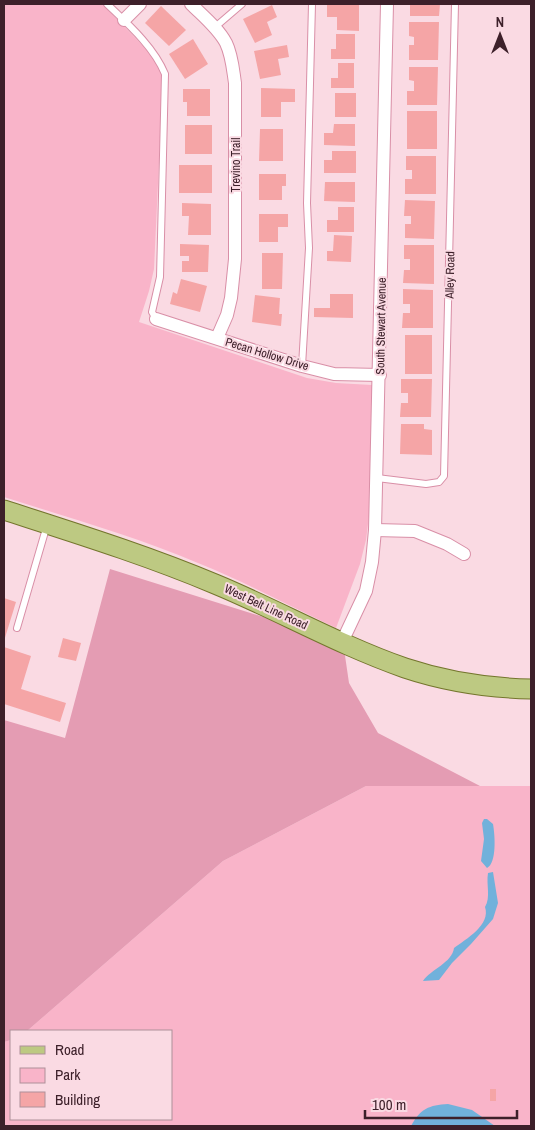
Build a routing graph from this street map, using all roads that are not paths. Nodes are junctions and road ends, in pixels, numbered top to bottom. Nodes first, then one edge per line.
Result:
1 (107, 4) edge
2 (140, 4) edge
3 (191, 4) edge
4 (242, 4) edge
5 (312, 4) edge
6 (387, 4) edge
7 (455, 4) edge
8 (124, 20) junction
9 (214, 28) junction
10 (156, 319) joint
11 (217, 338) junction
12 (302, 366) junction
13 (380, 375) junction
14 (377, 478) junction
15 (4, 510) edge
16 (48, 524) junction
17 (375, 530) junction
18 (464, 554) dead end
19 (17, 628) dead end
20 (342, 642) junction
21 (531, 689) edge

1 - 8 lane
2 - 8 street
3 - 9 street, Trevino Trail
4 - 9 lane
5 - 12 lane
6 - 13 street, South Stewart Avenue
7 - 14 lane, Alley Road
8 - 10 lane
9 - 11 street, Trevino Trail
10 - 11 street, Pecan Hollow Drive
11 - 12 street, Pecan Hollow Drive
12 - 13 street, Pecan Hollow Drive
13 - 14 street, South Stewart Avenue
14 - 17 street, South Stewart Avenue
15 - 16 main road, West Belt Line Road
16 - 19 lane
16 - 20 main road, West Belt Line Road
17 - 18 street
17 - 20 street, South Stewart Avenue
20 - 21 main road, West Belt Line Road

